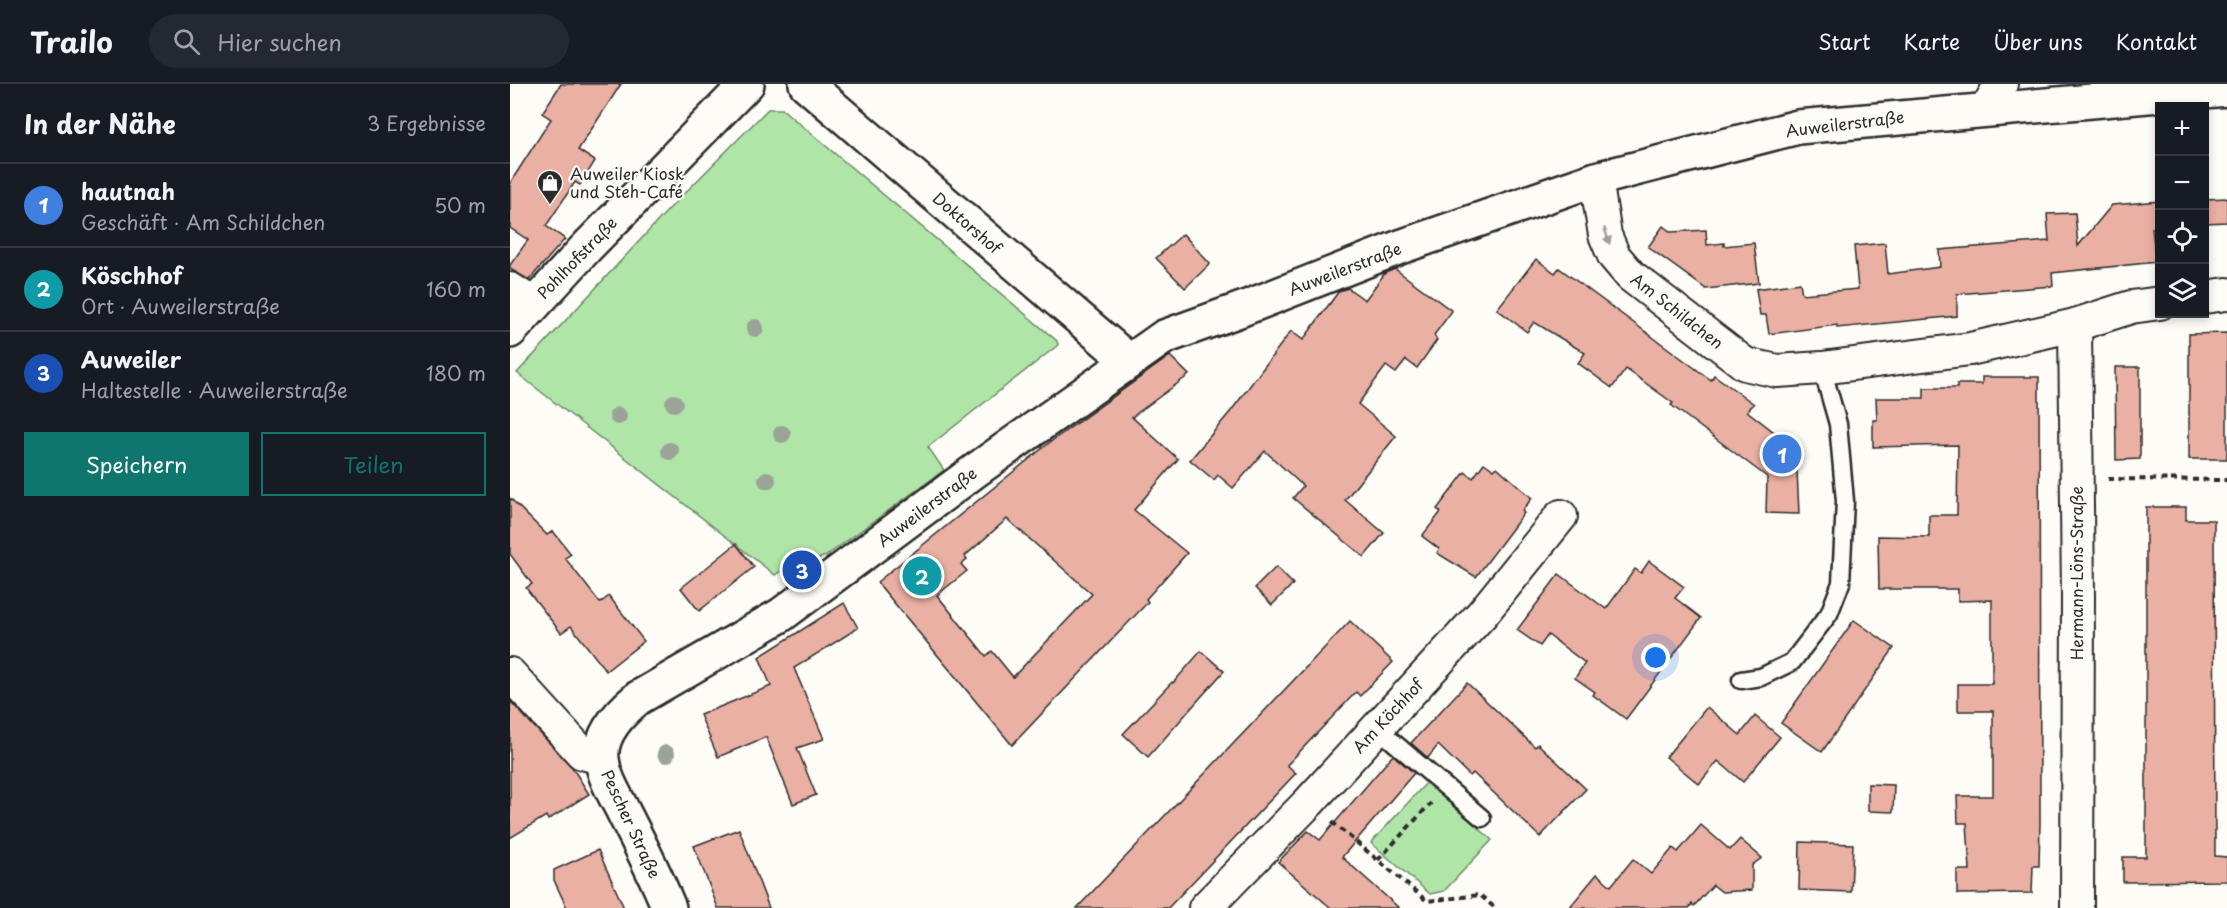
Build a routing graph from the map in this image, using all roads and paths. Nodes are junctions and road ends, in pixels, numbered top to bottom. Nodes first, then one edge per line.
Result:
1 (747, 84) edge
2 (806, 84) edge
3 (2227, 89) edge
4 (1993, 97) edge
5 (1596, 179) junction
6 (2227, 294) edge
7 (2209, 296) edge
8 (522, 297) edge
9 (2155, 304) edge
10 (2074, 325) junction
11 (510, 331) edge
12 (1129, 361) junction
13 (1822, 368) junction
14 (2077, 479) junction
15 (2227, 480) edge
16 (1561, 516) dead end
17 (510, 674) edge
18 (1741, 680) dead end
19 (1377, 728) junction
20 (602, 758) junction
21 (1446, 786) junction
22 (1309, 802) junction
23 (1482, 818) dead end
24 (1378, 860) junction
25 (669, 908) edge
26 (1205, 908) edge
27 (1495, 908) edge
28 (2077, 908) edge

1 - 8 street, Pohlhofstraße
2 - 12 street, Doktorshof
3 - 4 street, Auweilerstraße
4 - 5 street, Auweilerstraße
5 - 12 street, Auweilerstraße
5 -> 13 street, Am Schildchen
6 - 7 street
8 - 11 street, Pohlhofstraße
9 - 10 street
10 - 13 street, Am Schildchen
10 - 14 street, Hermann-Löns-Straße
12 - 20 street, Auweilerstraße
13 - 18 lane
14 - 15 path
14 - 28 street, Hermann-Löns-Straße
16 - 19 street, Am Köchhof
17 - 20 street, Pescher Straße
19 - 21 lane
19 - 22 street, Am Köchhof
20 - 25 street, Pescher Straße
21 - 23 lane
21 - 24 path
22 - 24 path
22 - 26 street, Am Köchhof
24 - 27 path

